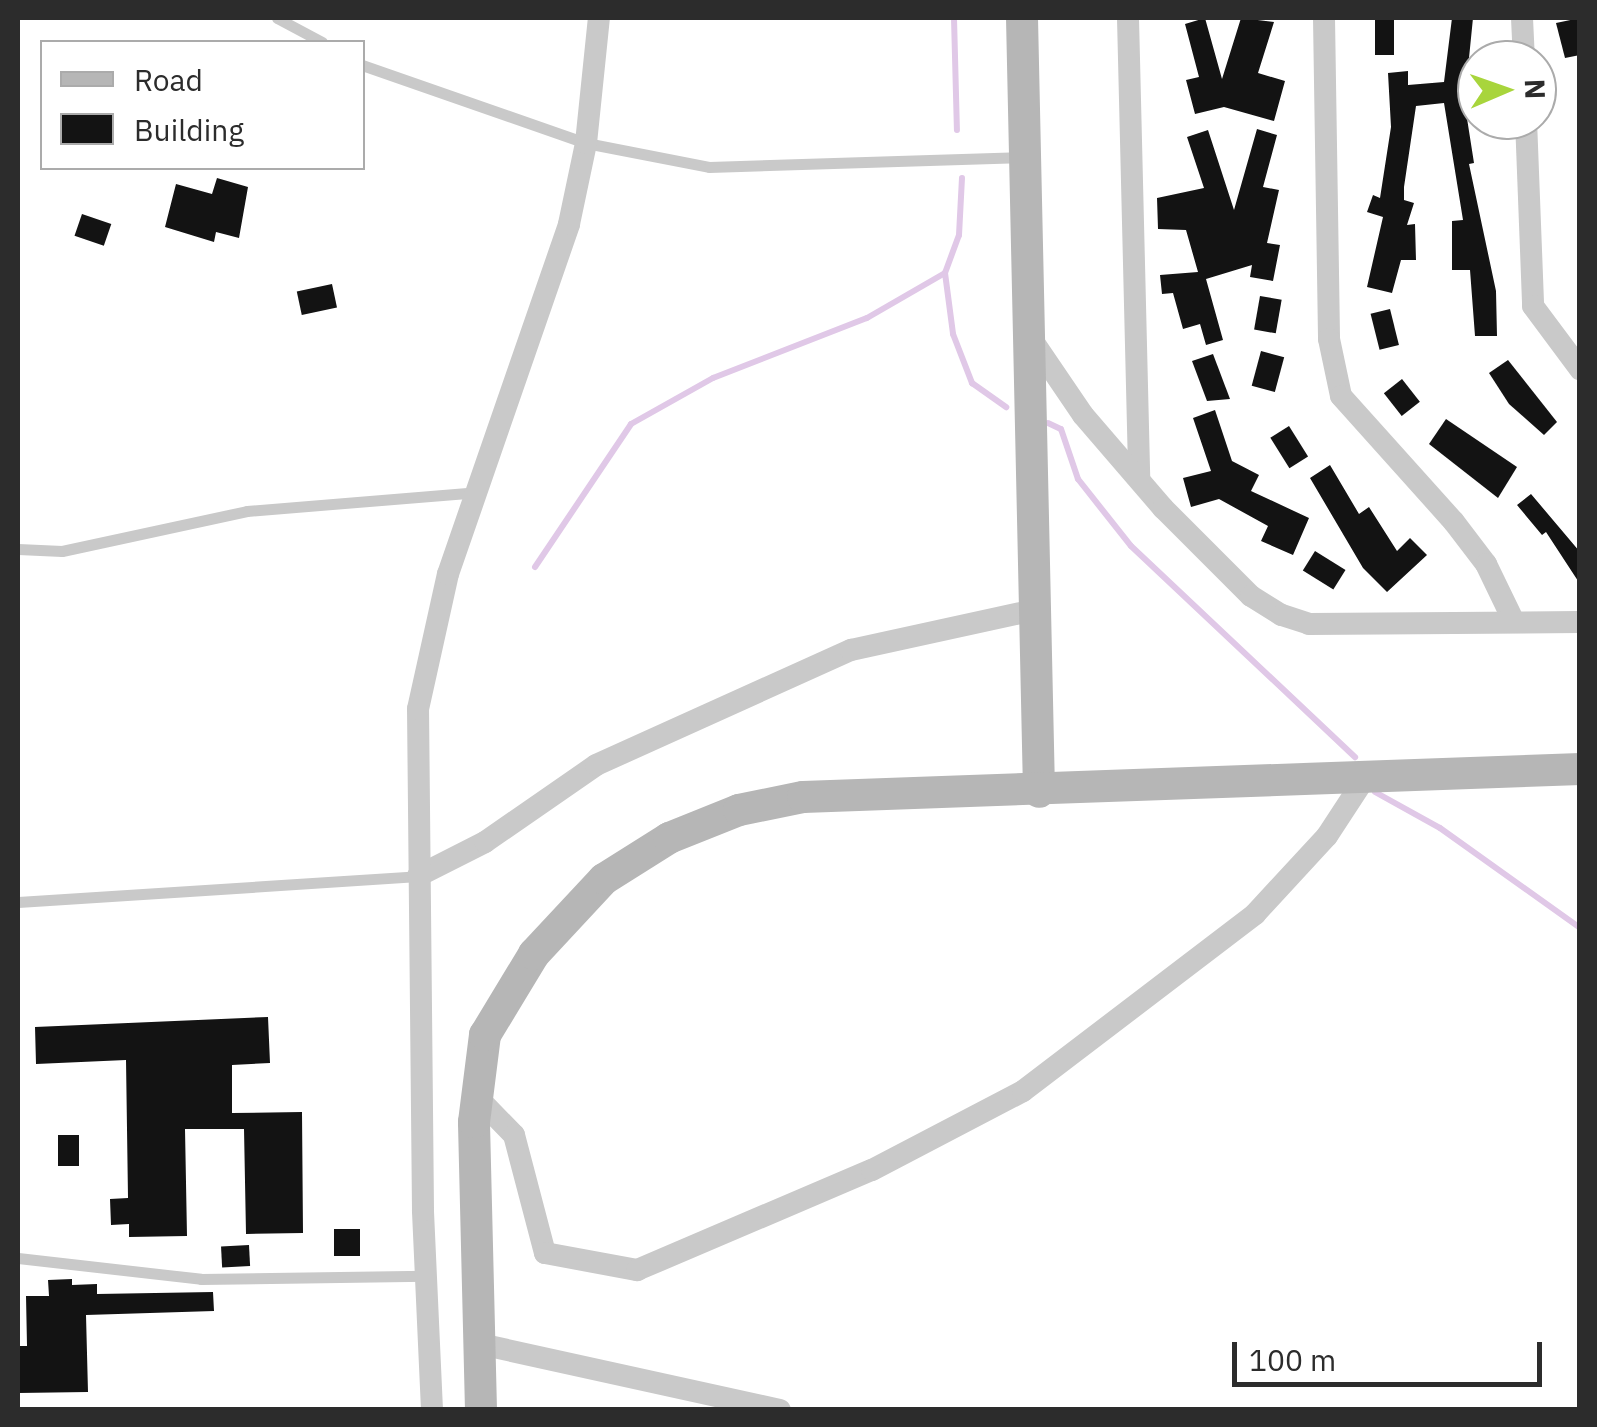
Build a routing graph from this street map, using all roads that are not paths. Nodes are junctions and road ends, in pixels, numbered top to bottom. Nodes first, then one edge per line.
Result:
1 (276, 18) edge
2 (599, 18) edge
3 (1022, 18) edge
4 (1128, 18) edge
5 (1324, 18) edge
6 (318, 40) edge
7 (365, 66) edge
8 (1527, 140) edge
9 (586, 144) junction
10 (1025, 157) junction
11 (1028, 335) junction
12 (1580, 369) edge
13 (1139, 478) junction
14 (476, 492) junction
15 (18, 549) edge
16 (1034, 610) junction
17 (1514, 622) junction
18 (1580, 622) edge
19 (1580, 769) edge
20 (1365, 778) junction
21 (1039, 792) junction
22 (418, 876) junction
23 (18, 902) edge
24 (477, 1097) junction
25 (18, 1258) edge
26 (426, 1276) junction
27 (480, 1344) junction
28 (432, 1410) edge
29 (481, 1410) edge
30 (780, 1410) edge

1 - 6 lane
2 - 9 street
3 - 10 street
4 - 13 street
5 - 17 street
7 - 9 lane
8 - 12 street
9 - 10 lane
9 - 14 street
10 - 11 street
11 - 13 street
11 - 16 street
13 - 17 street
14 - 15 lane
14 - 22 street
16 - 21 street
16 - 22 street
17 - 18 street
19 - 20 street
20 - 21 street
20 - 24 street
21 - 24 street
22 - 23 lane
22 - 26 street
24 - 27 street
25 - 26 lane
26 - 28 street
27 - 29 street
27 - 30 street

